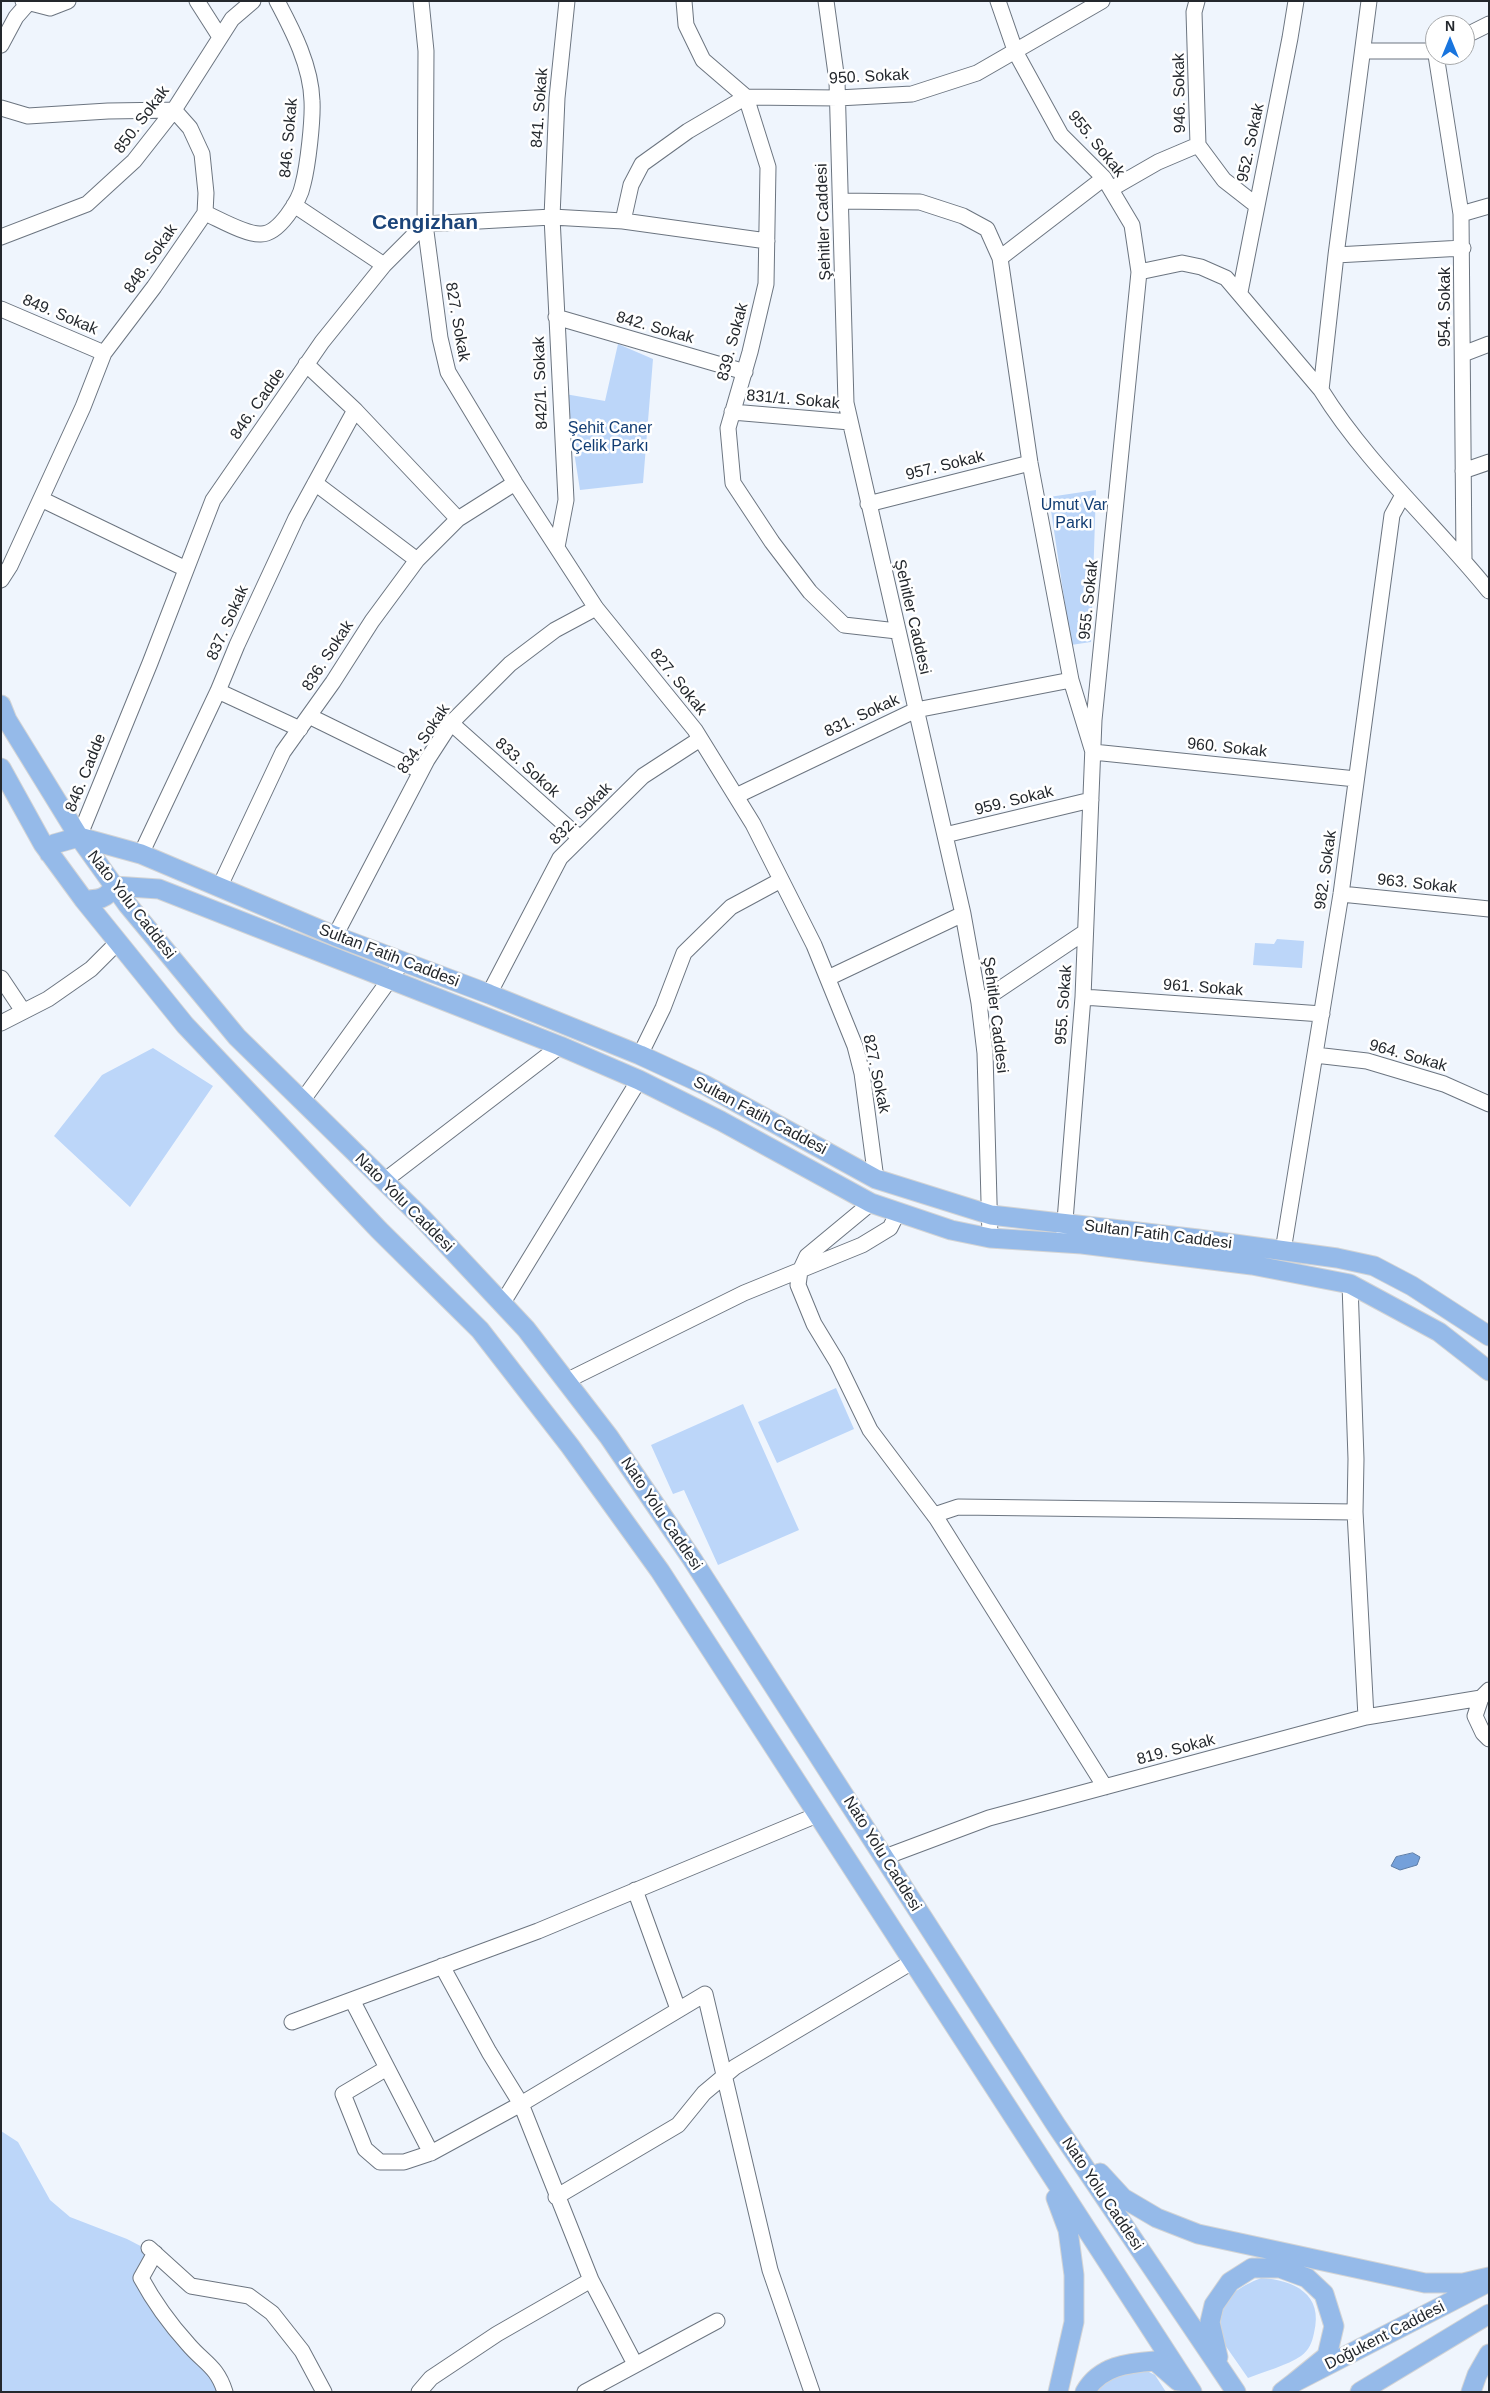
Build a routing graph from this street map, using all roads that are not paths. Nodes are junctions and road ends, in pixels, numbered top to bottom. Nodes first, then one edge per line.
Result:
1 (68, 1) edge
2 (197, 1) edge
3 (253, 1) edge
4 (277, 1) edge
5 (421, 1) edge
6 (568, 1) edge
7 (684, 1) edge
8 (826, 1) edge
9 (998, 1) edge
10 (1102, 1) edge
11 (1197, 1) edge
12 (1296, 1) edge
13 (1369, 1) edge
14 (27, 2) edge
15 (1489, 24) edge
16 (1475, 31) edge
17 (220, 37) junction
18 (1, 44) edge
19 (1363, 51) junction
20 (1425, 51) edge
21 (1016, 53) junction
22 (1438, 65) edge
23 (746, 96) junction
24 (838, 98) junction
25 (1, 108) edge
26 (174, 110) junction
27 (1198, 145) junction
28 (1107, 183) junction
29 (841, 201) junction
30 (294, 205) junction
31 (1256, 205) junction
32 (1489, 206) edge
33 (204, 213) junction
34 (1461, 214) junction
35 (552, 218) junction
36 (622, 221) junction
37 (425, 224) junction
38 (1, 237) edge
39 (767, 241) junction
40 (1463, 248) junction
41 (1336, 255) junction
42 (1000, 258) junction
43 (384, 265) junction
44 (1139, 272) junction
45 (1240, 292) junction
46 (1, 309) edge
47 (556, 317) junction
48 (1489, 344) edge
49 (104, 353) junction
50 (1463, 354) junction
51 (306, 364) junction
52 (745, 372) junction
53 (1321, 390) junction
54 (355, 410) junction
55 (732, 412) junction
56 (850, 422) junction
57 (1489, 462) edge
58 (1030, 463) junction
59 (1463, 471) junction
60 (315, 483) junction
61 (516, 483) junction
62 (1403, 495) junction
63 (41, 499) junction
64 (868, 504) junction
65 (458, 519) junction
66 (557, 547) junction
67 (417, 560) junction
68 (1464, 560) junction
69 (186, 569) junction
70 (1, 580) edge
71 (1489, 591) edge
72 (596, 608) junction
73 (897, 631) junction
74 (1071, 680) junction
75 (218, 691) junction
76 (1, 705) edge
77 (916, 710) junction
78 (309, 716) junction
79 (451, 723) junction
80 (300, 729) junction
81 (700, 739) junction
82 (1093, 752) junction
83 (2, 770) edge
84 (421, 772) junction
85 (1356, 779) junction
86 (736, 796) junction
87 (1091, 800) junction
88 (944, 836) junction
89 (79, 837) junction
90 (580, 838) junction
91 (49, 853) junction
92 (141, 854) junction
93 (781, 880) junction
94 (114, 886) junction
95 (220, 888) junction
96 (1341, 894) junction
97 (84, 900) junction
98 (1489, 909) edge
99 (963, 914) junction
100 (1085, 932) junction
101 (335, 936) junction
102 (118, 942) junction
103 (403, 962) junction
104 (1, 978) edge
105 (828, 978) junction
106 (389, 980) junction
107 (489, 994) junction
108 (1083, 997) junction
109 (979, 1003) junction
110 (23, 1011) junction
111 (1322, 1014) junction
112 (1, 1023) edge
113 (560, 1046) junction
114 (640, 1055) junction
115 (1315, 1055) junction
116 (639, 1080) junction
117 (302, 1101) junction
118 (1489, 1104) edge
119 (876, 1179) junction
120 (384, 1182) junction
121 (871, 1203) junction
122 (898, 1212) junction
123 (990, 1215) junction
124 (1065, 1223) junction
125 (990, 1238) junction
126 (1062, 1243) junction
127 (1283, 1251) junction
128 (800, 1271) junction
129 (1350, 1284) junction
130 (502, 1304) junction
131 (1489, 1336) edge
132 (1489, 1372) edge
133 (566, 1381) junction
134 (1356, 1512) junction
135 (934, 1515) junction
136 (1485, 1694) edge
137 (1366, 1717) junction
138 (1489, 1739) edge
139 (1105, 1787) junction
140 (817, 1815) junction
141 (885, 1857) junction
142 (635, 1890) junction
143 (912, 1962) junction
144 (442, 1966) junction
145 (352, 2000) junction
146 (678, 2010) junction
147 (292, 2022) dead end
148 (387, 2068) junction
149 (725, 2074) junction
150 (521, 2104) junction
151 (1056, 2125) junction
152 (1026, 2139) junction
153 (431, 2153) junction
154 (556, 2197) junction
155 (1489, 2277) edge
156 (591, 2280) junction
157 (1489, 2282) edge
158 (1489, 2314) edge
159 (717, 2321) dead end
160 (1489, 2354) edge
161 (635, 2364) junction
162 (1223, 2372) junction
163 (1288, 2387) edge
164 (225, 2392) edge
165 (324, 2392) edge
166 (419, 2392) edge
167 (584, 2392) edge
168 (812, 2392) edge
169 (1058, 2392) edge
170 (1085, 2392) edge
171 (1192, 2392) edge
172 (1236, 2392) edge
173 (1360, 2392) edge
174 (1471, 2392) edge

1 - 14 street
2 - 17 street
3 - 17 street, 850. Sokak
4 - 30 street, 846. Sokak
5 - 37 street
6 - 35 street, 841. Sokak
7 - 23 street
8 - 24 street, Şehitler Caddesi
9 - 21 street, 955. Sokak
10 - 21 street, 950. Sokak
11 - 27 street, 946. Sokak
12 - 31 street, 952. Sokak
13 - 19 street
14 - 18 street
15 - 16 street
17 - 26 street, 850. Sokak
19 - 20 street
19 - 41 street
21 - 24 street, 950. Sokak
21 - 28 street, 955. Sokak
22 - 34 street, 954. Sokak
23 - 24 street, 950. Sokak
23 - 36 street
23 - 39 street, 839. Sokak
24 - 29 street, Şehitler Caddesi
25 - 26 street
26 - 33 street
26 - 38 street, 850. Sokak
27 - 28 street, 946. Sokak
27 - 31 street
28 - 42 street, 946. Sokak
28 - 44 street, 955. Sokak
29 - 42 street
29 - 56 street, Şehitler Caddesi
30 - 33 street, 846. Sokak
30 - 43 street
31 - 45 street, 952. Sokak
32 - 34 street
33 - 49 street, 848. Sokak
34 - 40 street, 954. Sokak
35 - 36 street
35 - 37 street
35 - 47 street, 842/1. Sokak
36 - 39 street
37 - 43 street, 846. Cadde
37 - 61 street, 827. Sokak
39 - 52 street, 839. Sokak
40 - 41 street
40 - 50 street, 954. Sokak
41 - 53 street
42 - 58 street
43 - 51 street, 846. Cadde
44 - 45 street
44 - 82 street, 955. Sokak
45 - 53 street
46 - 49 street, 849. Sokak
47 - 52 street, 842. Sokak
47 - 66 street, 842/1. Sokak
48 - 50 street
49 - 63 street, 848. Sokak
50 - 59 street, 954. Sokak
51 - 54 street
51 - 69 street, 846. Cadde
52 - 55 street, 839. Sokak
53 - 62 street
54 - 60 street, 837. Sokak
54 - 65 street
55 - 56 street, 831/1. Sokak
55 - 73 street, 839. Sokak
56 - 64 street, Şehitler Caddesi
57 - 59 street
58 - 64 street, 957. Sokak
58 - 74 street
59 - 68 street, 954. Sokak
60 - 67 street
60 - 75 street, 837. Sokak
61 - 65 street, 836. Sokak
61 - 66 street, 827. Sokak
62 - 68 street
62 - 85 street, 982. Sokak
63 - 69 street
63 - 70 street, 848. Sokak
64 - 73 street, Şehitler Caddesi
65 - 67 street, 836. Sokak
66 - 72 street, 827. Sokak
67 - 78 street, 836. Sokak
68 - 71 street
69 - 89 street, 846. Cadde
72 - 79 street, 834. Sokak
72 - 81 street, 827. Sokak
73 - 77 street, Şehitler Caddesi
74 - 77 street, 831. Sokak
74 - 82 street
75 - 80 street
75 - 92 street, 837. Sokak
76 - 89 main road, Nato Yolu Caddesi
77 - 86 street, 831. Sokak
77 - 88 street, Şehitler Caddesi
78 - 80 street, 836. Sokak
78 - 84 street
79 - 84 street, 834. Sokak
79 - 90 street, 833. Sokok
80 - 95 street, 836. Sokak
81 - 86 street, 827. Sokak
81 - 90 street, 832. Sokak
82 - 85 street, 960. Sokak
82 - 87 street, 955. Sokak
83 - 91 main road, Nato Yolu Caddesi
84 - 101 street, 834. Sokak
85 - 96 street, 982. Sokak
86 - 93 street, 827. Sokak
87 - 88 street, 959. Sokak
87 - 100 street, 955. Sokak
88 - 99 street, Şehitler Caddesi
89 - 91 main road
89 - 92 main road, Sultan Fatih Caddesi
89 - 94 main road, Nato Yolu Caddesi
90 - 107 street, 832. Sokak
91 - 97 main road, Nato Yolu Caddesi
92 - 95 main road, Sultan Fatih Caddesi
93 - 105 street, 827. Sokak
93 - 114 street
94 - 97 main road
94 - 106 main road, Sultan Fatih Caddesi
94 - 117 main road, Nato Yolu Caddesi
95 - 101 main road, Sultan Fatih Caddesi
96 - 98 street, 963. Sokak
96 - 111 street, 982. Sokak
97 - 102 main road, Nato Yolu Caddesi
99 - 105 street
99 - 109 street, Şehitler Caddesi
100 - 108 street, 955. Sokak
100 - 109 street
101 - 103 main road, Sultan Fatih Caddesi
102 - 110 street
102 - 140 main road, Nato Yolu Caddesi
103 - 106 street
103 - 107 main road, Sultan Fatih Caddesi
104 - 110 street
105 - 119 street, 827. Sokak
106 - 113 main road, Sultan Fatih Caddesi
106 - 117 street
107 - 114 main road, Sultan Fatih Caddesi
108 - 111 street, 961. Sokak
108 - 124 street, 955. Sokak
109 - 123 street, Şehitler Caddesi
110 - 112 street
111 - 115 street, 982. Sokak
113 - 116 main road, Sultan Fatih Caddesi
113 - 120 street
114 - 119 main road, Sultan Fatih Caddesi
115 - 118 street, 964. Sokak
115 - 127 street, 982. Sokak
116 - 121 main road, Sultan Fatih Caddesi
116 - 130 street
117 - 120 main road, Nato Yolu Caddesi
119 - 123 main road, Sultan Fatih Caddesi
120 - 130 main road, Nato Yolu Caddesi
121 - 122 main road, Sultan Fatih Caddesi
121 - 128 street
122 - 125 main road, Sultan Fatih Caddesi
122 - 128 street
123 - 124 main road, Sultan Fatih Caddesi
123 - 125 street, Şehitler Caddesi
124 - 126 street, 955. Sokak
124 - 127 main road, Sultan Fatih Caddesi
125 - 126 main road, Sultan Fatih Caddesi
126 - 129 main road, Sultan Fatih Caddesi
127 - 131 main road, Sultan Fatih Caddesi
128 - 133 street
128 - 135 street
129 - 132 main road, Sultan Fatih Caddesi
129 - 134 street
130 - 133 main road, Nato Yolu Caddesi
133 - 141 main road, Nato Yolu Caddesi
134 - 135 street
134 - 137 street
135 - 139 street
136 - 137 street, 819. Sokak
136 - 138 street
137 - 139 street, 819. Sokak
139 - 141 street, 819. Sokak
140 - 142 street
140 - 143 main road, Nato Yolu Caddesi
141 - 151 main road, Nato Yolu Caddesi
142 - 144 street
142 - 146 street
143 - 149 street
143 - 152 main road, Nato Yolu Caddesi
144 - 145 street
144 - 150 street
145 - 147 street
145 - 148 street
146 - 149 street
146 - 150 street
148 - 153 street
148 - 153 street
149 - 154 street
149 - 168 street
150 - 153 street
150 - 154 street
151 - 155 main road
151 - 162 main road, Nato Yolu Caddesi
152 - 169 main road
152 - 171 main road, Nato Yolu Caddesi
154 - 156 street
156 - 161 street
156 - 166 street
157 - 163 main road, Doğukent Caddesi
158 - 173 main road, Doğukent Caddesi
159 - 161 street
160 - 174 main road
161 - 167 street
162 - 163 main road
162 - 172 main road, Nato Yolu Caddesi
164 - 165 street
170 - 171 main road

